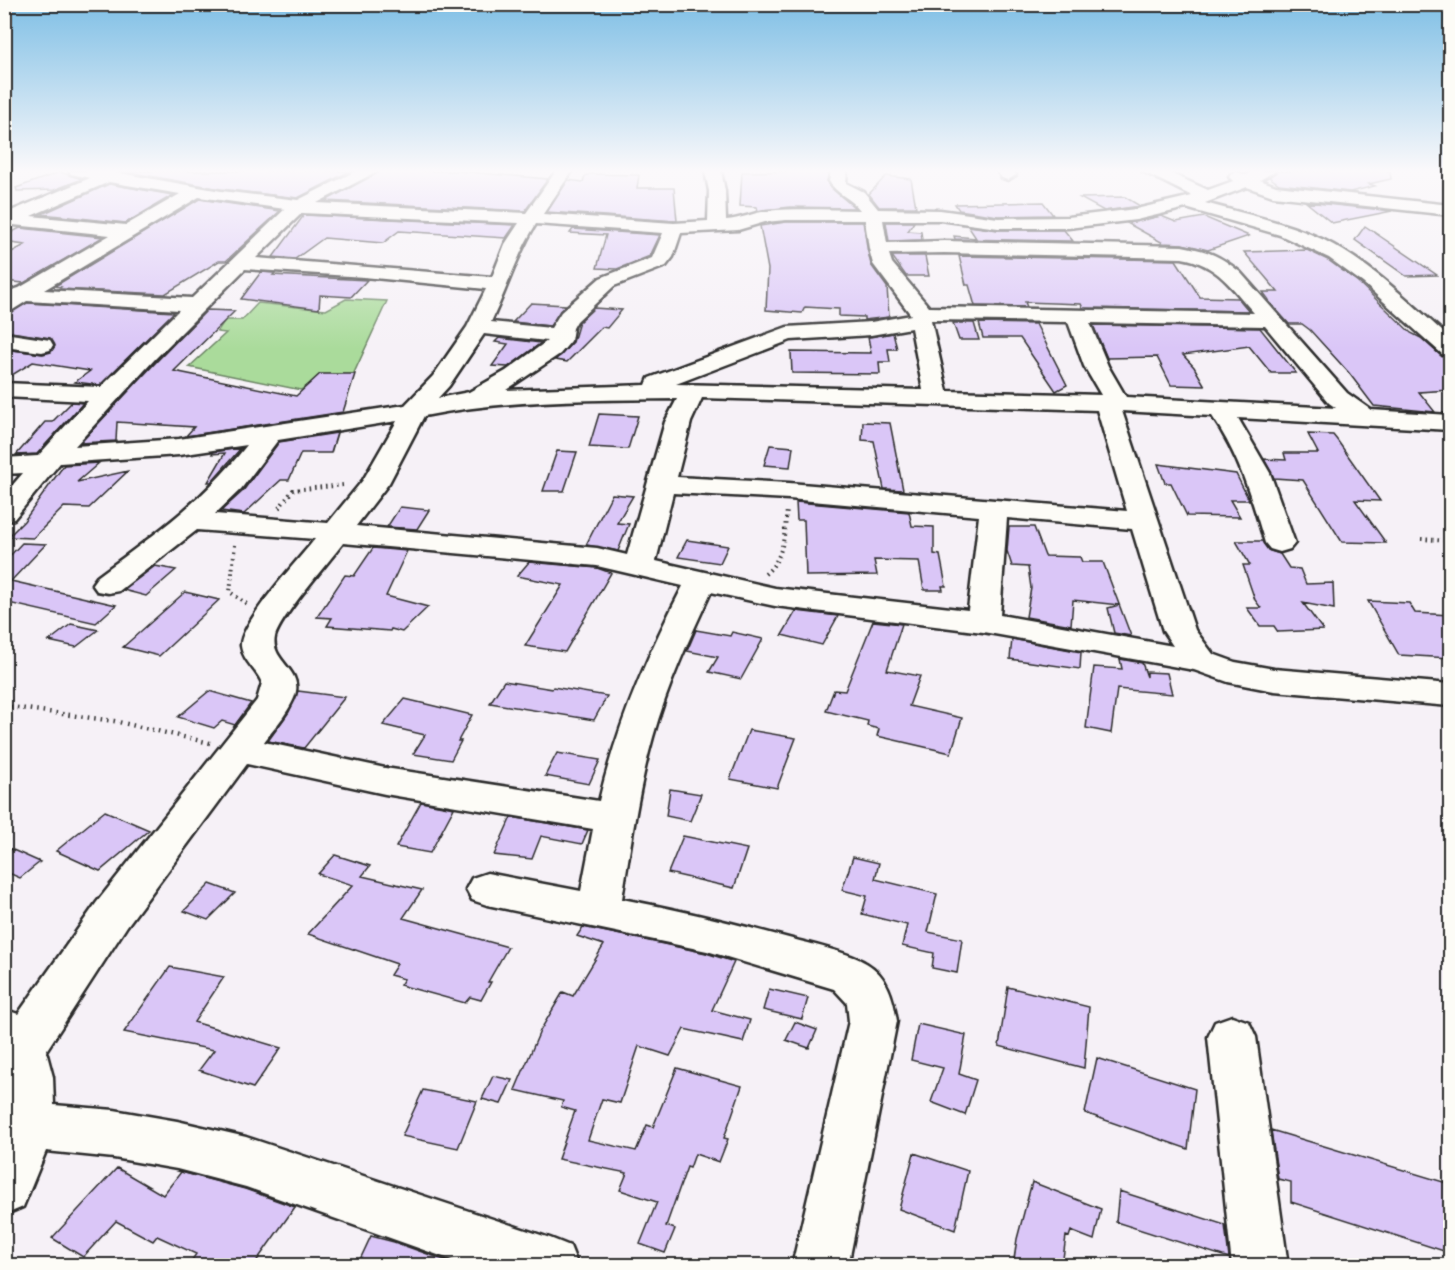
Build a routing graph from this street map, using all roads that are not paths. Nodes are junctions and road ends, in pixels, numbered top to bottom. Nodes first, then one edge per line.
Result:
1 (124, 230) edge
2 (272, 230) edge
3 (523, 230) edge
4 (673, 230) edge
5 (875, 230) edge
6 (1059, 230) edge
7 (1280, 230) edge
8 (132, 231) joint
9 (878, 249) junction
10 (1076, 249) junction
11 (241, 263) junction
12 (499, 284) junction
13 (14, 293) edge
14 (196, 304) junction
15 (4, 308) edge
16 (922, 316) junction
17 (1077, 317) junction
18 (1269, 320) junction
19 (478, 327) junction
20 (561, 336) junction
21 (4, 339) edge
22 (42, 345) dead end
23 (1450, 349) edge
24 (4, 390) edge
25 (693, 391) junction
26 (633, 392) junction
27 (108, 395) junction
28 (936, 398) junction
29 (471, 399) junction
30 (1112, 403) junction
31 (1329, 406) junction
32 (1220, 410) junction
33 (413, 411) junction
34 (1450, 422) edge
35 (268, 435) junction
36 (48, 460) junction
37 (4, 466) edge
38 (660, 484) junction
39 (994, 507) junction
40 (4, 513) edge
41 (1145, 520) junction
42 (191, 521) junction
43 (337, 532) junction
44 (1280, 543) dead end
45 (639, 566) junction
46 (713, 582) junction
47 (108, 584) dead end
48 (983, 622) junction
49 (1201, 661) junction
50 (1450, 695) edge
51 (238, 749) junction
52 (616, 819) junction
53 (487, 888) dead end
54 (599, 910) junction
55 (1232, 1037) dead end
56 (13, 1038) edge
57 (30, 1126) junction
58 (4, 1189) edge
59 (550, 1266) edge
60 (820, 1266) edge
61 (1260, 1266) edge

1 - 8 street
2 - 11 street
3 - 12 street
4 - 20 street
5 - 9 street
6 - 10 street
7 - 23 street
8 - 13 street
9 - 10 street
9 - 16 street
10 - 18 street
11 - 12 street
11 - 14 street
12 - 19 street
13 - 14 street
13 - 15 street
14 - 27 street
16 - 17 street
16 - 26 street
16 - 28 street
17 - 18 street
17 - 30 street
18 - 31 street
19 - 20 street
19 - 33 street
20 - 29 street
21 - 22 street
24 - 27 street
25 - 26 street
25 - 28 street
25 - 38 street
26 - 29 street
27 - 36 street
28 - 30 street
29 - 33 street
30 - 32 street
30 - 41 street
31 - 32 street
31 - 34 street
32 - 44 street
33 - 35 street
33 - 43 street
35 - 36 street
35 - 42 street
36 - 37 street
36 - 40 street
38 - 39 street
38 - 45 street
39 - 41 street
39 - 48 street
41 - 49 street
42 - 43 street
42 - 47 street
43 - 45 street
43 - 51 street
45 - 46 street
46 - 48 street
46 - 52 street
48 - 49 street
49 - 50 street
51 - 52 street
51 - 56 street
52 - 54 street
53 - 54 street
54 - 60 street
55 - 61 street
56 - 57 street
57 - 58 street
57 - 59 street

